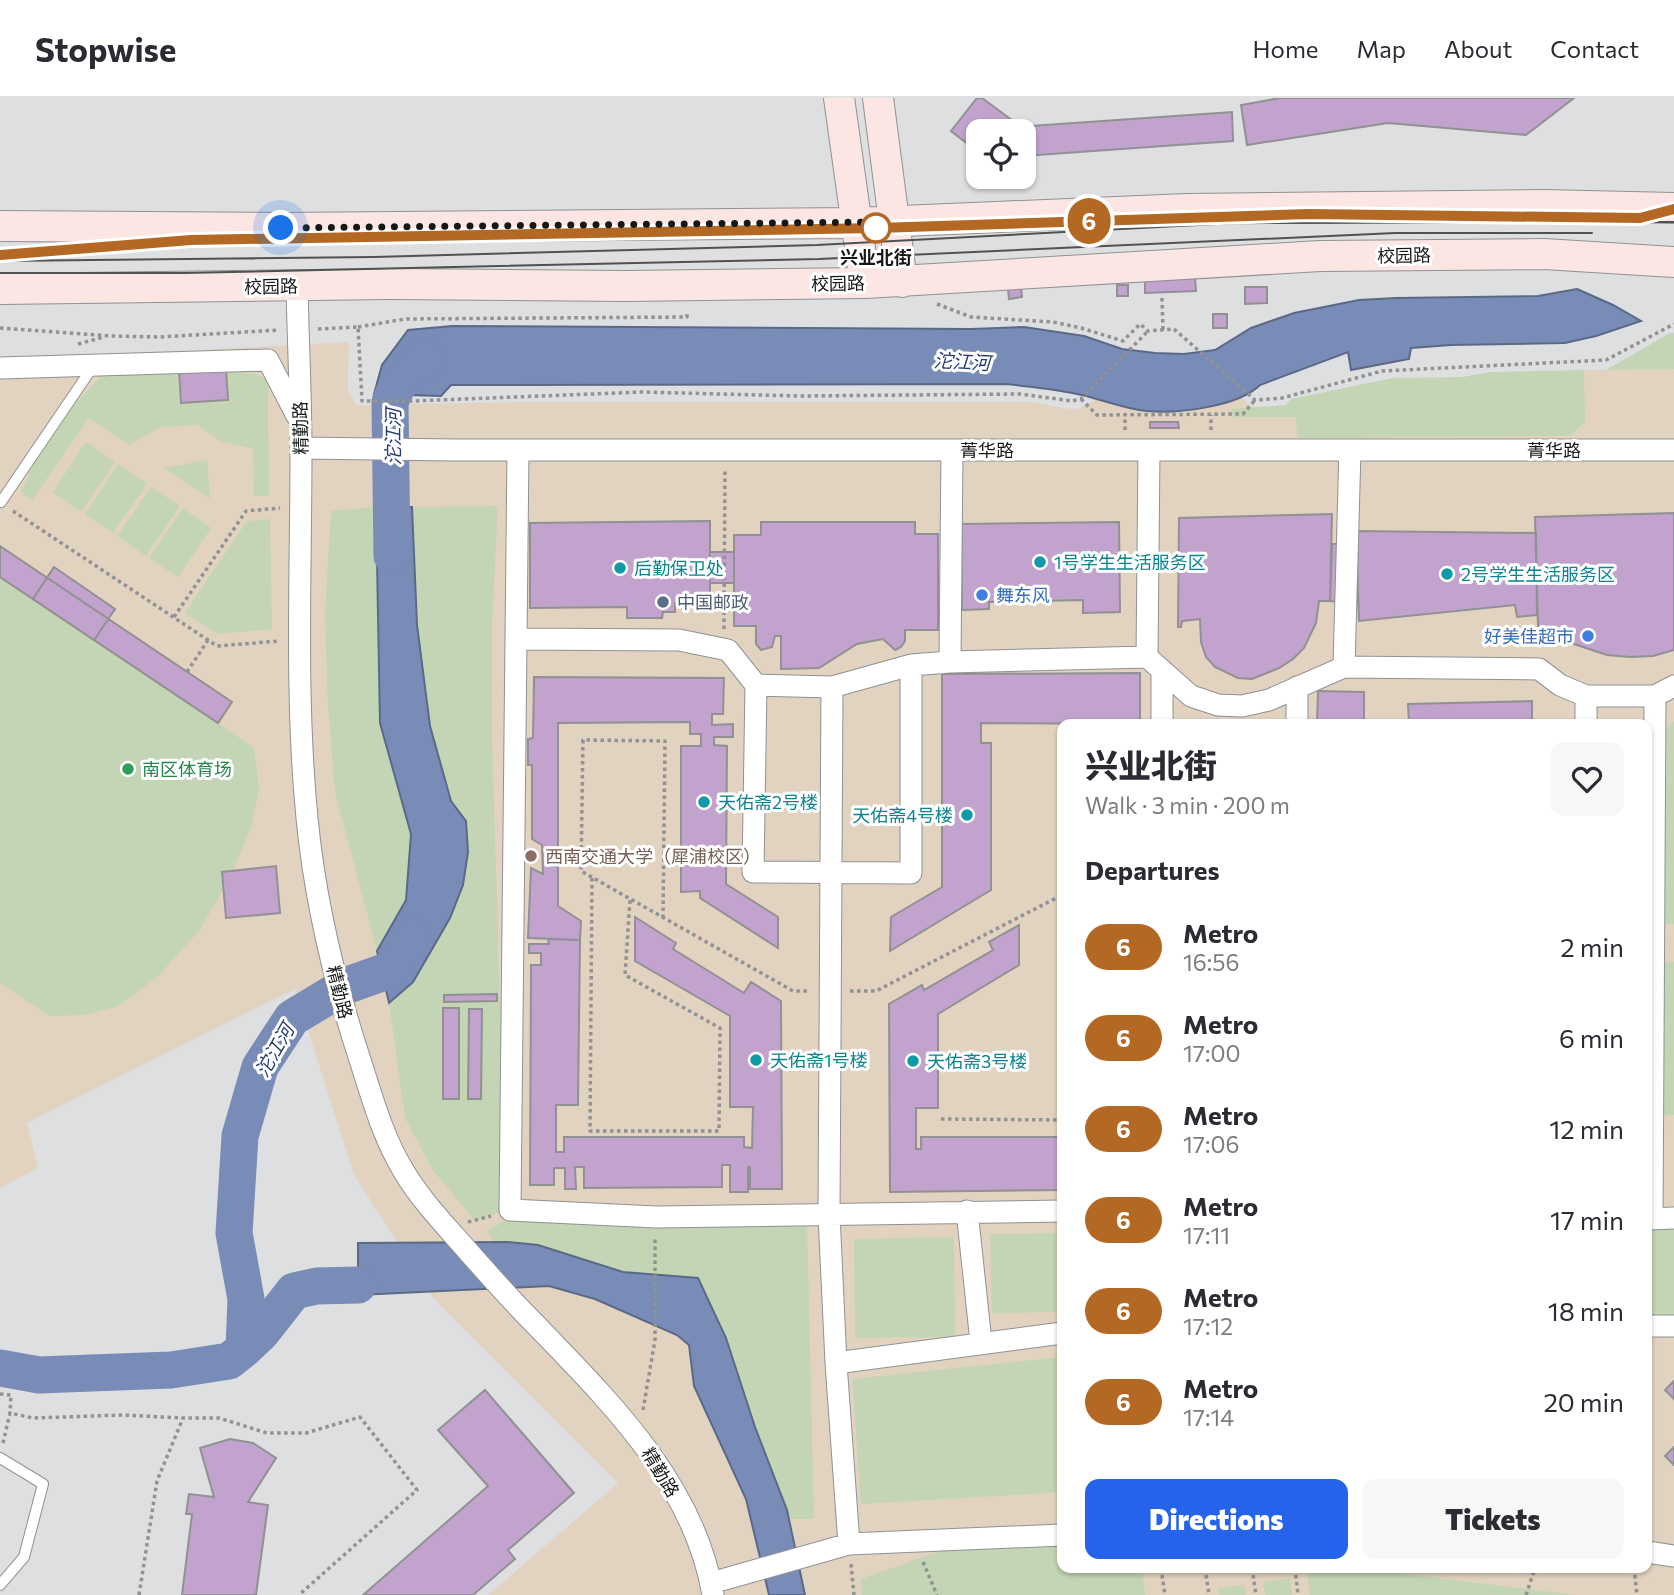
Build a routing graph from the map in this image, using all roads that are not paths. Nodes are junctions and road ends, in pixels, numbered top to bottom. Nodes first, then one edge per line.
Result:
1 (839, 98) edge
2 (878, 98) edge
3 (1674, 208) edge
4 (896, 221) junction
5 (855, 223) junction
6 (0, 226) edge
7 (1674, 262) edge
8 (902, 282) junction
9 (865, 283) junction
10 (297, 286) junction
11 (0, 289) edge
12 (94, 365) junction
13 (0, 368) edge
14 (299, 421) junction
15 (301, 448) junction
16 (518, 450) junction
17 (951, 450) junction
18 (1149, 450) junction
19 (1350, 450) junction
20 (1674, 450) edge
21 (1, 502) edge
22 (516, 639) junction
23 (950, 662) junction
24 (1154, 663) junction
25 (911, 665) junction
26 (1344, 667) junction
27 (756, 685) junction
28 (1674, 685) edge
29 (832, 687) junction
30 (1297, 687) junction
31 (1586, 696) junction
32 (1655, 696) junction
33 (1160, 719) edge
34 (1297, 719) edge
35 (1586, 719) edge
36 (1652, 848) edge
37 (830, 873) junction
38 (967, 1211) junction
39 (1057, 1211) edge
40 (829, 1215) junction
41 (1652, 1219) edge
42 (1674, 1219) edge
43 (1652, 1326) edge
44 (1674, 1326) edge
45 (1057, 1334) edge
46 (981, 1342) junction
47 (836, 1363) junction
48 (1, 1452) edge
49 (1057, 1535) edge
50 (849, 1545) junction
51 (1652, 1553) edge
52 (1674, 1556) edge
53 (0, 1586) edge
54 (712, 1589) edge

1 - 5 street
2 - 4 street
3 - 4 street
4 - 5 street
4 - 8 street
5 - 6 street
5 - 9 street
7 - 8 street, 校园路
8 - 9 street, 校园路
9 - 10 street, 校园路
10 - 11 street, 校园路
10 - 14 street, 精勤路
12 - 13 street
12 - 14 street
12 - 21 lane
14 - 15 street, 精勤路
15 - 16 street, 菁华路
15 - 54 street, 精勤路
16 - 17 street, 菁华路
16 - 22 street
17 - 18 street, 菁华路
17 - 23 street
18 - 19 street, 菁华路
18 - 24 street
19 - 20 street, 菁华路
19 - 26 street
22 - 27 street
22 - 40 street
23 - 24 street
23 - 25 street
24 - 30 street
24 - 33 street
25 - 29 street
25 - 37 street
26 - 30 street
26 - 31 street
27 - 29 street
27 - 37 street
28 - 32 street
29 - 37 street
30 - 34 street
31 - 32 street
31 - 35 street
32 - 36 street
37 - 40 street
38 - 39 street
38 - 40 street
38 - 46 street
40 - 47 street
41 - 42 street
43 - 44 street
45 - 46 street
46 - 47 street
47 - 50 street
48 - 53 lane
49 - 50 street
50 - 54 street
51 - 52 street

